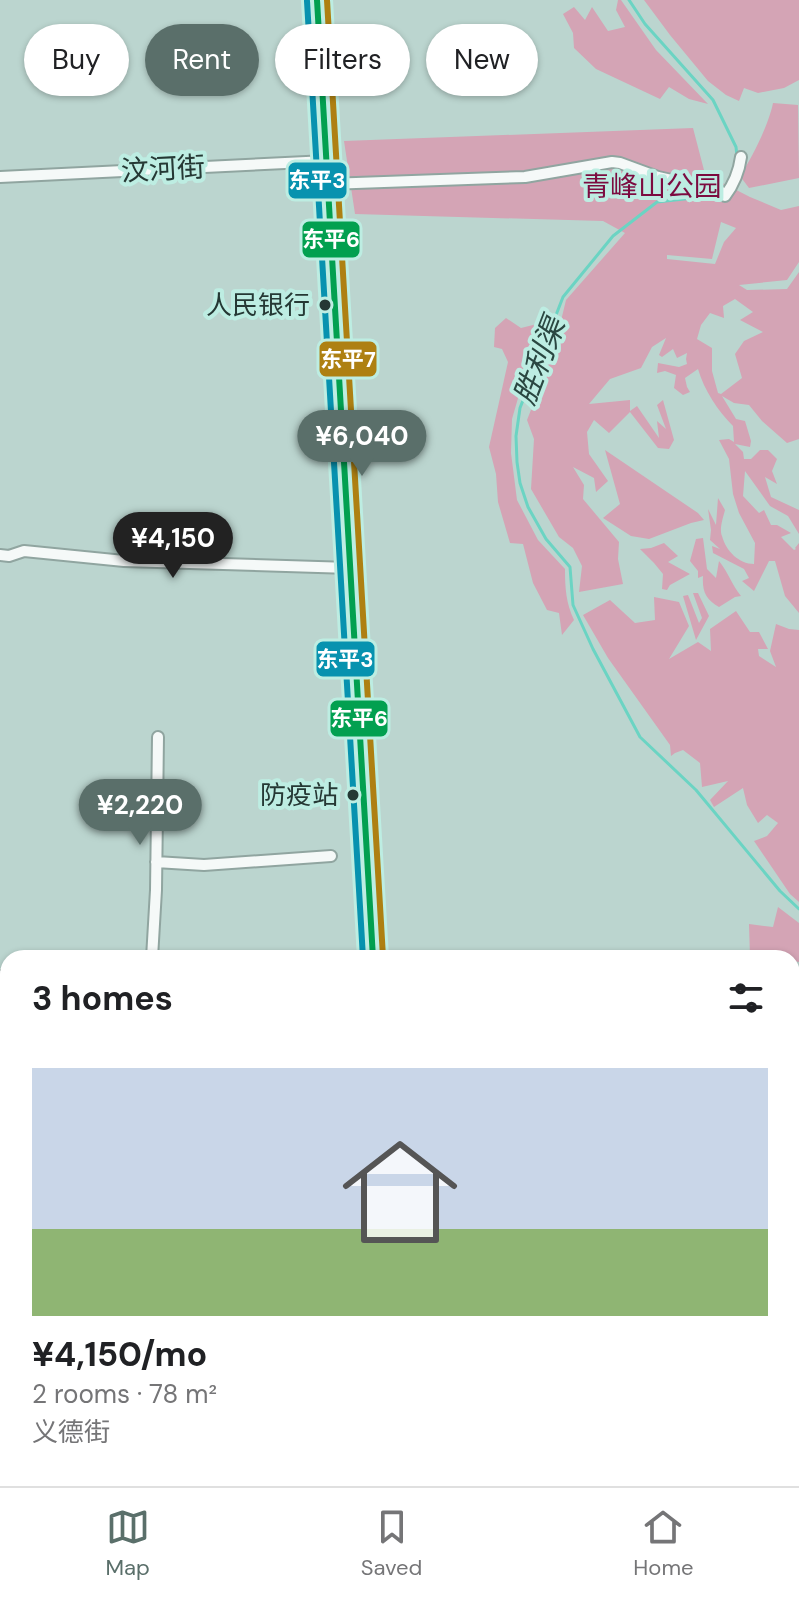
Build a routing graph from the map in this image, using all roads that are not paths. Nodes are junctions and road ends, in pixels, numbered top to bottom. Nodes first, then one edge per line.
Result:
1 (317, 0) edge
2 (741, 157) dead end
3 (327, 161) junction
4 (0, 177) edge
5 (328, 184) junction
6 (0, 555) edge
7 (350, 568) junction
8 (158, 737) dead end
9 (331, 856) dead end
10 (156, 862) junction
11 (152, 950) edge
12 (373, 950) edge

1 - 3 street
2 - 5 street
3 - 4 street, 汶河街
3 - 5 street
5 - 7 street
6 - 7 street
7 - 12 street
8 - 10 street
9 - 10 street
10 - 11 street

